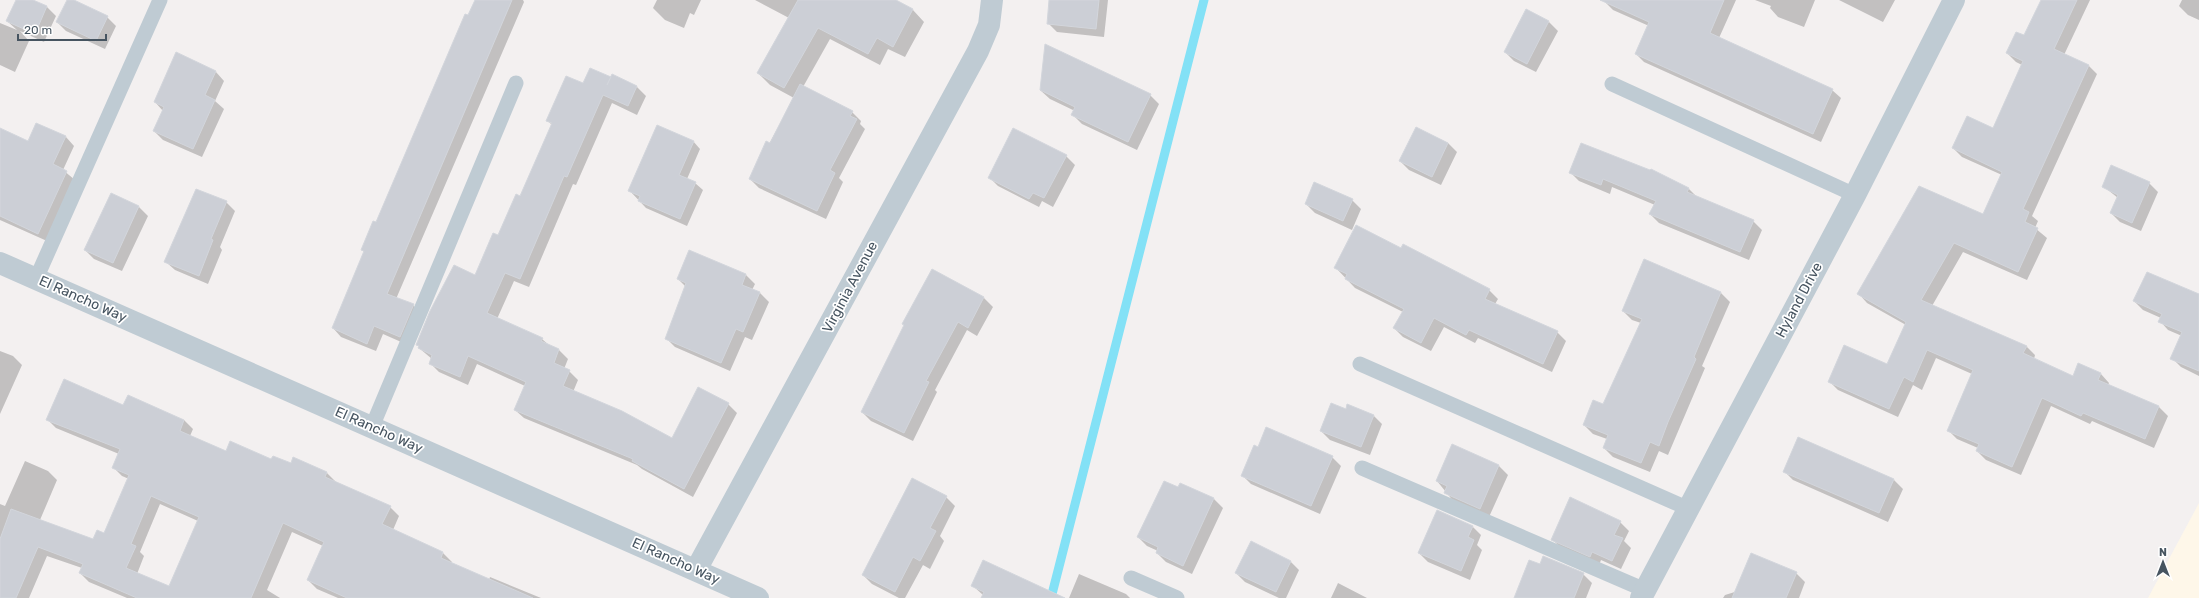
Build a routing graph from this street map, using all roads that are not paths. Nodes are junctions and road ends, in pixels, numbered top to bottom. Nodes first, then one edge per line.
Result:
1 (160, 0) edge
2 (992, 0) edge
3 (1954, 0) edge
4 (516, 83) dead end
5 (1612, 84) dead end
6 (1855, 195) junction
7 (0, 263) edge
8 (36, 279) junction
9 (1360, 364) dead end
10 (372, 427) junction
11 (1362, 468) dead end
12 (1687, 508) junction
13 (696, 570) junction
14 (1131, 578) dead end
15 (1643, 594) edge
16 (758, 598) edge
17 (1177, 598) edge

1 - 8 lane
2 - 13 street, Virginia Avenue
3 - 6 street, Hyland Drive
4 - 10 lane
5 - 6 lane
6 - 12 street, Hyland Drive
7 - 8 street, El Rancho Way
8 - 10 street, El Rancho Way
9 - 12 lane
10 - 13 street, El Rancho Way
11 - 15 lane
12 - 15 street, Hyland Drive
13 - 16 street, El Rancho Way
14 - 17 lane

